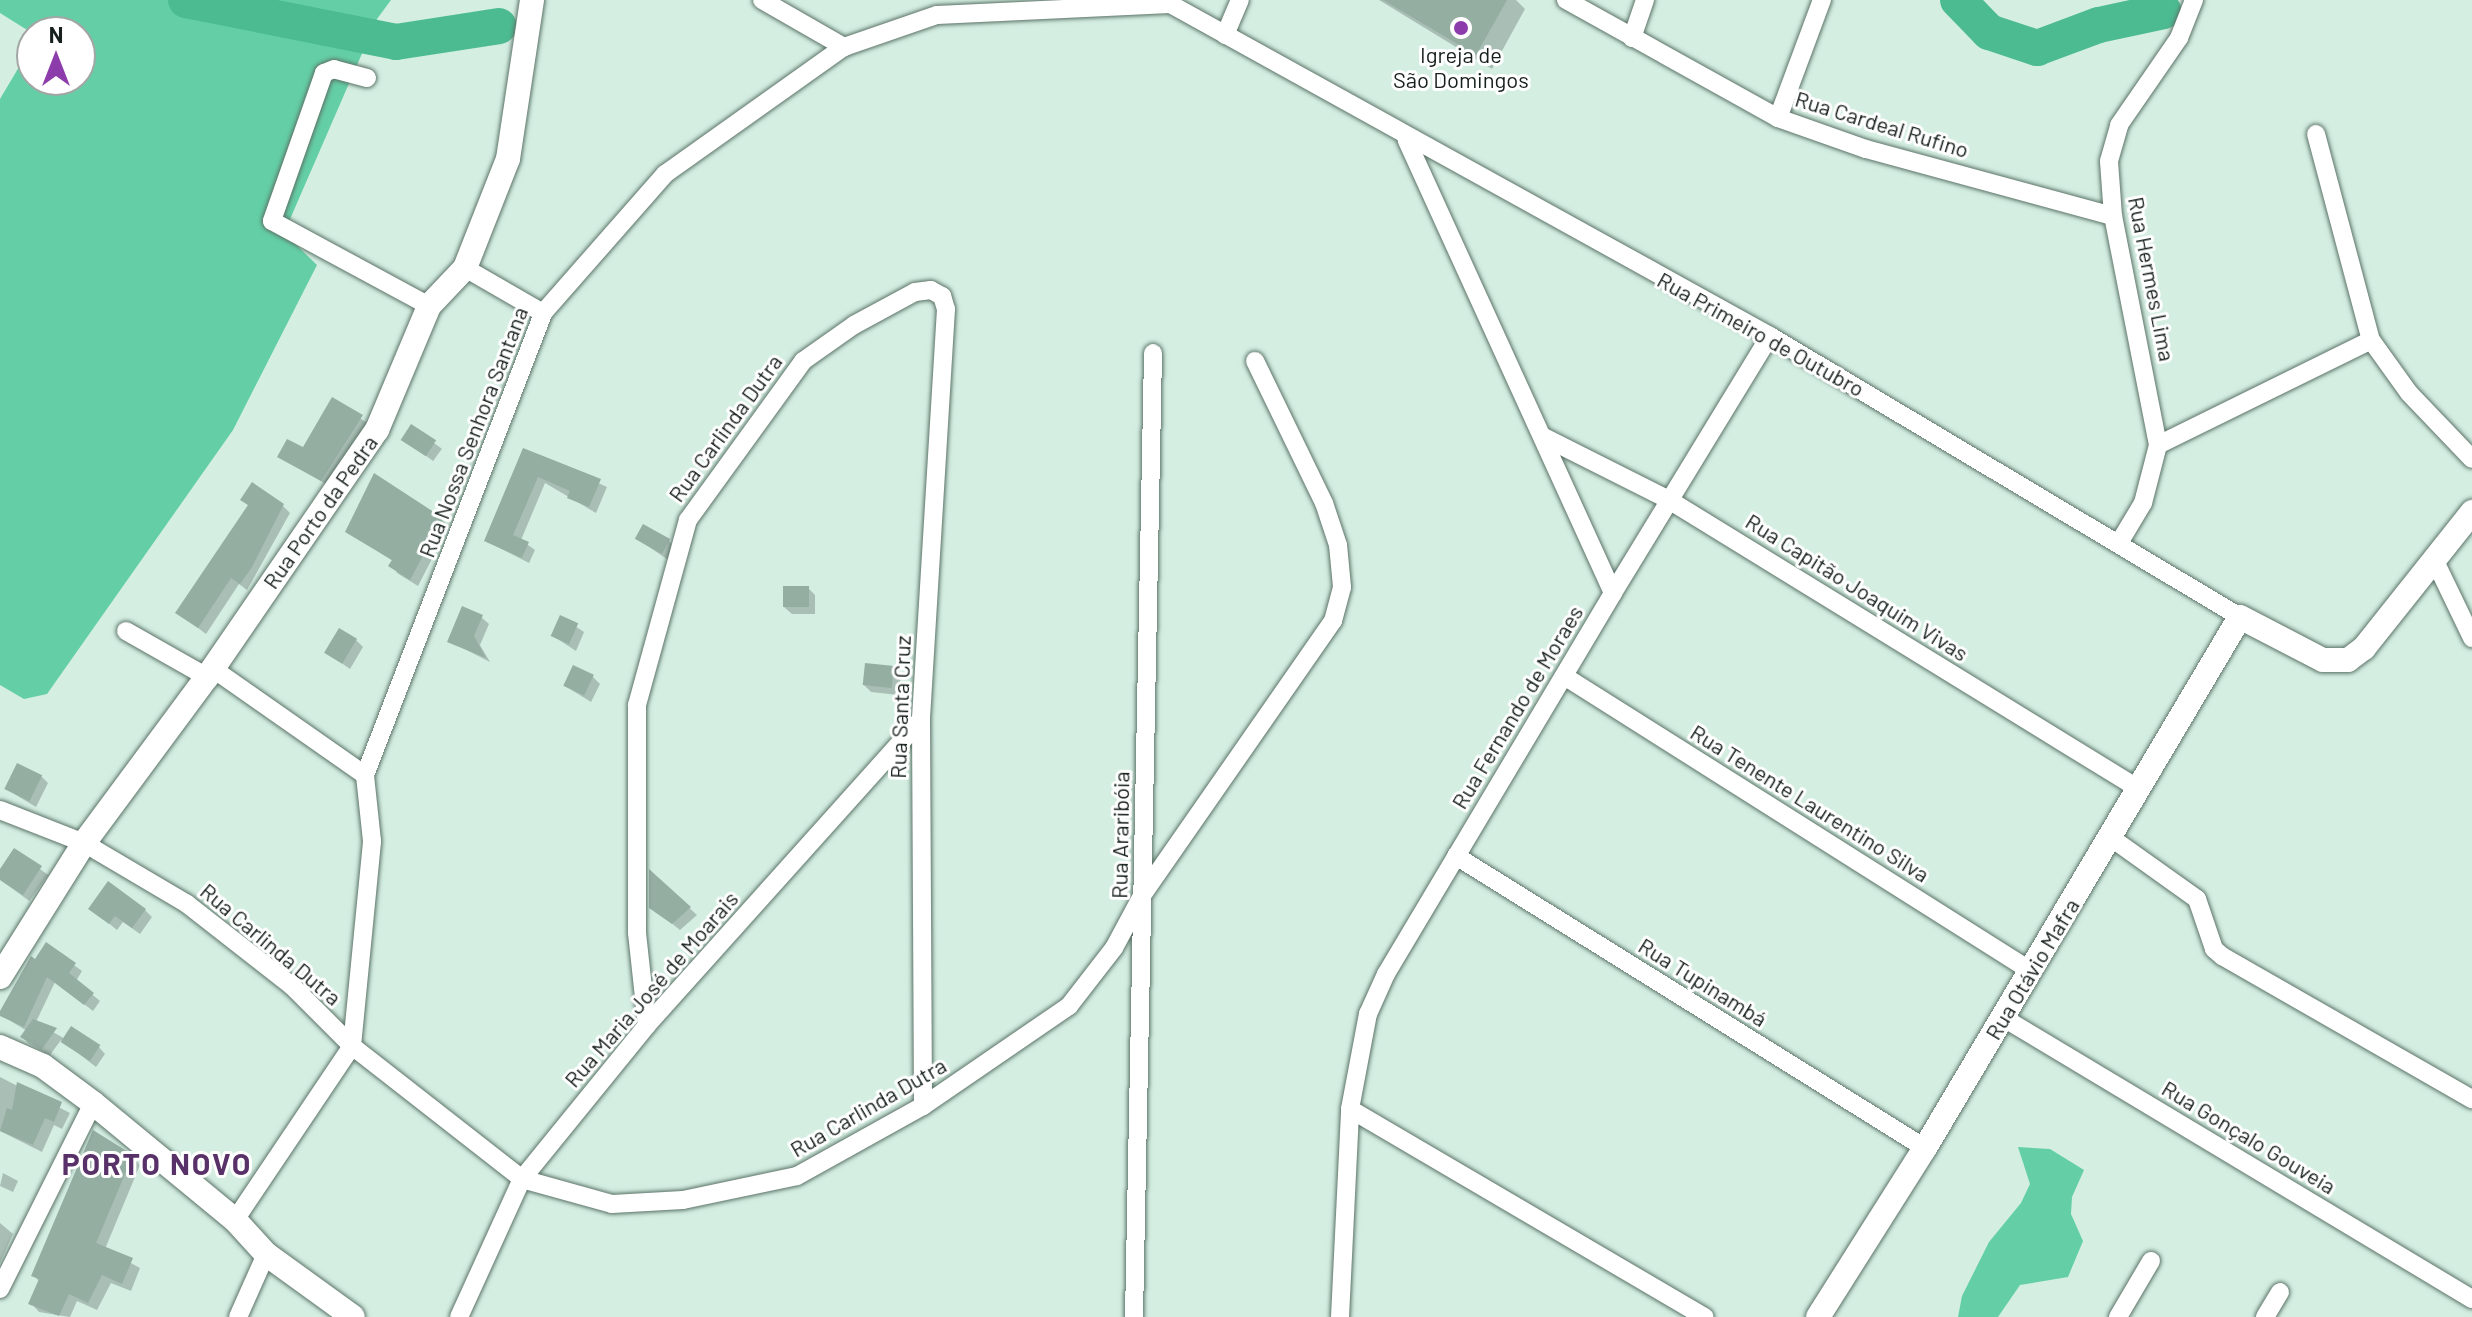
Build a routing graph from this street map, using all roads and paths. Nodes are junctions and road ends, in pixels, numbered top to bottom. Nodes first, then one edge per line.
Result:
1 (532, 0) edge
2 (762, 0) edge
3 (1240, 0) edge
4 (1566, 0) edge
5 (1645, 0) edge
6 (1822, 0) edge
7 (2194, 0) edge
8 (1166, 2) edge
9 (1225, 35) junction
10 (1632, 38) junction
11 (844, 47) junction
12 (367, 78) dead end
13 (1778, 118) junction
14 (2316, 134) dead end
15 (1407, 140) junction
16 (2113, 216) junction
17 (465, 268) junction
18 (429, 306) junction
19 (946, 309) joint
20 (543, 313) junction
21 (1770, 336) junction
22 (2371, 340) junction
23 (1153, 353) dead end
24 (1255, 361) dead end
25 (1544, 437) junction
26 (2158, 445) junction
27 (2472, 459) edge
28 (1669, 500) junction
29 (2472, 512) edge
30 (2119, 543) junction
31 (2434, 559) junction
32 (1613, 593) junction
33 (2240, 617) junction
34 (126, 631) dead end
35 (2470, 631) edge
36 (209, 672) junction
37 (1564, 676) junction
38 (921, 720) junction
39 (365, 775) junction
40 (2139, 789) junction
41 (0, 810) edge
42 (2110, 837) junction
43 (84, 843) junction
44 (1456, 856) junction
45 (1143, 894) junction
46 (2031, 971) junction
47 (0, 977) edge
48 (2002, 1017) junction
49 (647, 1025) junction
50 (352, 1046) junction
51 (0, 1047) edge
52 (2472, 1099) edge
53 (93, 1103) junction
54 (923, 1106) junction
55 (1350, 1109) junction
56 (1925, 1148) junction
57 (522, 1179) junction
58 (235, 1220) junction
59 (266, 1254) junction
60 (2151, 1261) dead end
61 (0, 1289) edge
62 (2280, 1292) dead end
63 (2472, 1299) edge
64 (238, 1317) edge
65 (353, 1317) edge
66 (459, 1317) edge
67 (1134, 1317) edge
68 (1340, 1317) edge
69 (1705, 1317) edge
70 (1818, 1317) edge
71 (2118, 1317) edge
72 (2265, 1317) edge

1 - 17 main road, Rua Porto da Pedra
2 - 11 street
3 - 9 street
4 - 10 street, Rua Cardeal Rufino
5 - 10 street
6 - 13 street
7 - 16 street, Rua Hermes Lima
8 - 9 street, Rua Primeiro de Outubro
8 - 11 street, Rua Nossa Senhora Santana
9 - 15 street, Rua Primeiro de Outubro
10 - 13 street, Rua Cardeal Rufino
11 - 20 street, Rua Nossa Senhora Santana
12 - 18 street
13 - 16 street, Rua Cardeal Rufino
14 - 22 street
15 - 21 street, Rua Primeiro de Outubro
15 - 25 street, Rua Fernando de Moraes
16 - 26 street, Rua Hermes Lima
17 - 18 main road, Rua Porto da Pedra
17 - 20 street
18 - 36 main road, Rua Porto da Pedra
19 - 38 street, Rua Santa Cruz
19 - 49 street, Rua Carlinda Dutra
20 - 39 street, Rua Nossa Senhora Santana
21 - 28 street
21 - 30 street, Rua Primeiro de Outubro
22 - 26 street
22 - 27 street
23 - 45 street, Rua Araribóia
24 - 45 street, Rua Carlinda Dutra
25 - 28 street, Rua Capitão Joaquim Vivas
25 - 32 street, Rua Fernando de Moraes
26 - 30 street, Rua Hermes Lima
28 - 32 street
28 - 40 street, Rua Capitão Joaquim Vivas
29 - 31 main road
30 - 33 street, Rua Primeiro de Outubro
31 - 33 main road, Rua Primeiro de Outubro
31 - 35 street
32 - 37 street, Rua Fernando de Moraes
33 - 40 main road, Rua Otávio Mafra
34 - 36 street
36 - 39 street
36 - 43 main road, Rua Porto da Pedra
37 - 44 street, Rua Fernando de Moraes
37 - 46 street, Rua Tenente Laurentino Silva
38 - 49 street, Rua Maria José de Moarais
38 - 54 street, Rua Santa Cruz
39 - 50 street, Rua Nossa Senhora Santana
40 - 42 main road, Rua Otávio Mafra
41 - 43 street, Rua Carlinda Dutra
42 - 46 main road, Rua Otávio Mafra
42 - 52 street
43 - 47 main road, Rua Porto da Pedra
43 - 50 street, Rua Carlinda Dutra
44 - 55 street, Rua Fernando de Moraes
44 - 56 street, Rua Tupinambá
45 - 54 street, Rua Carlinda Dutra
45 - 67 street, Rua Araribóia
46 - 48 main road, Rua Otávio Mafra
48 - 56 main road, Rua Otávio Mafra
48 - 63 street, Rua Gonçalo Gouveia
49 - 57 street, Rua Maria José de Moarais
50 - 57 street, Rua Carlinda Dutra
50 - 58 street
51 - 53 main road
53 - 58 main road
53 - 61 street
54 - 57 street, Rua Carlinda Dutra
55 - 68 street, Rua Fernando de Moraes
55 - 69 street
56 - 70 main road, Rua Otávio Mafra
57 - 66 street, Rua Maria José de Moarais
58 - 59 main road
59 - 64 street
59 - 65 main road
60 - 71 street
62 - 72 street

